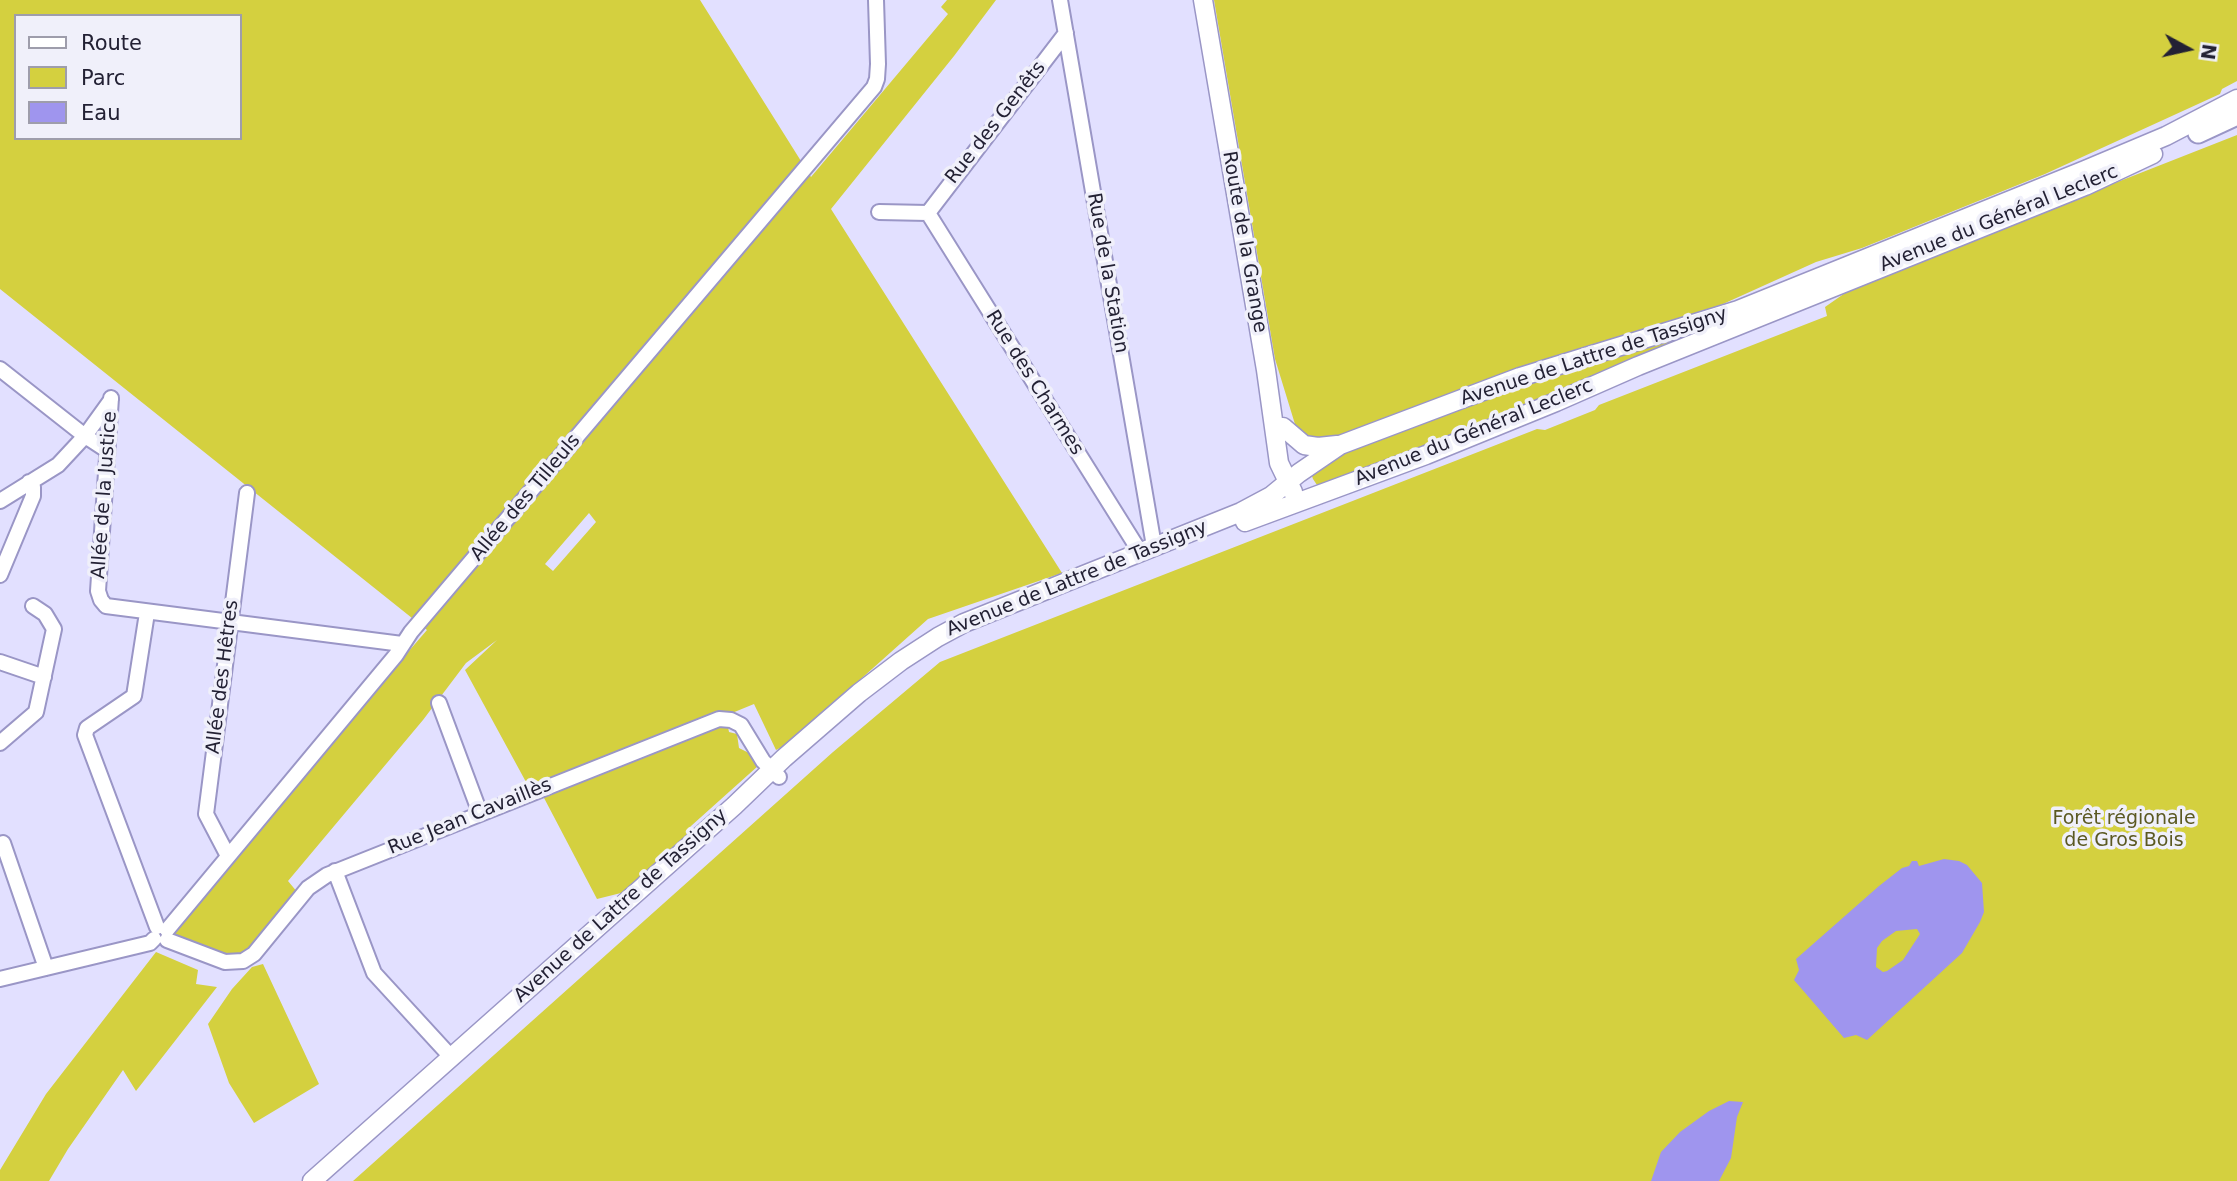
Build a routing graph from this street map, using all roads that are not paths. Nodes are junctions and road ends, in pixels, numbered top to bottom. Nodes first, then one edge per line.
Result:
1 (876, 0) edge
2 (1060, 0) edge
3 (1203, 0) edge
4 (1211, 0) edge
5 (1066, 33) junction
6 (2237, 99) edge
7 (2237, 115) edge
8 (2237, 123) edge
9 (2198, 132) junction
10 (879, 212) dead end
11 (1982, 212) joint
12 (928, 213) junction
13 (0, 369) edge
14 (1278, 428) junction
15 (85, 436) junction
16 (1340, 445) junction
17 (108, 451) junction
18 (1279, 463) junction
19 (1294, 478) junction
20 (29, 482) junction
21 (247, 493) dead end
22 (1271, 496) junction
23 (1305, 499) junction
24 (0, 501) edge
25 (1147, 549) junction
26 (0, 575) edge
27 (33, 606) dead end
28 (147, 613) junction
29 (230, 624) junction
30 (402, 645) junction
31 (0, 662) edge
32 (44, 677) junction
33 (439, 703) dead end
34 (0, 743) edge
35 (775, 774) junction
36 (480, 813) junction
37 (4, 843) dead end
38 (228, 856) junction
39 (335, 871) junction
40 (161, 934) junction
41 (46, 968) junction
42 (0, 979) edge
43 (452, 1058) junction
44 (312, 1181) edge
45 (326, 1181) edge

1 - 30 street, Allée des Tilleuls
2 - 5 street, Rue de la Station
3 - 14 main road, Route de la Grange
4 - 14 main road, Route de la Grange
5 - 12 street, Rue des Genêts
5 - 25 street, Rue de la Station
6 - 11 main road, Avenue du Général Leclerc
7 - 9 highway
8 - 9 main road, Avenue du Général Leclerc
9 - 23 main road, Avenue du Général Leclerc
10 - 12 street
11 - 16 main road, Avenue de Lattre de Tassigny
12 - 25 street, Rue des Charmes
13 - 15 street
14 - 16 main road
14 - 18 main road, Route de la Grange
14 - 19 main road, Route de la Grange
15 - 17 street
15 - 17 street, Allée de la Justice
15 - 20 street
16 - 19 main road, Avenue de Lattre de Tassigny
17 - 28 street, Allée de la Justice
18 - 19 main road, Route de la Grange
18 - 22 main road
19 - 22 main road, Avenue de Lattre de Tassigny
19 - 23 main road
20 - 24 street
20 - 26 street
21 - 29 street, Allée des Hêtres
22 - 25 main road, Avenue de Lattre de Tassigny
23 - 35 main road, Avenue du Général Leclerc
25 - 35 main road, Avenue de Lattre de Tassigny
27 - 32 street
28 - 29 street
28 - 40 street
29 - 30 street
29 - 38 street, Allée des Hêtres
30 - 38 street, Allée des Tilleuls
31 - 32 street
32 - 34 street
33 - 36 street
35 - 36 street, Rue Jean Cavaillès
35 - 43 main road, Avenue de Lattre de Tassigny
35 - 45 main road
36 - 39 street, Rue Jean Cavaillès
37 - 41 street
38 - 40 street, Allée des Tilleuls
39 - 40 street, Rue Jean Cavaillès
39 - 43 street
40 - 41 street
41 - 42 street
43 - 44 main road, Avenue de Lattre de Tassigny

